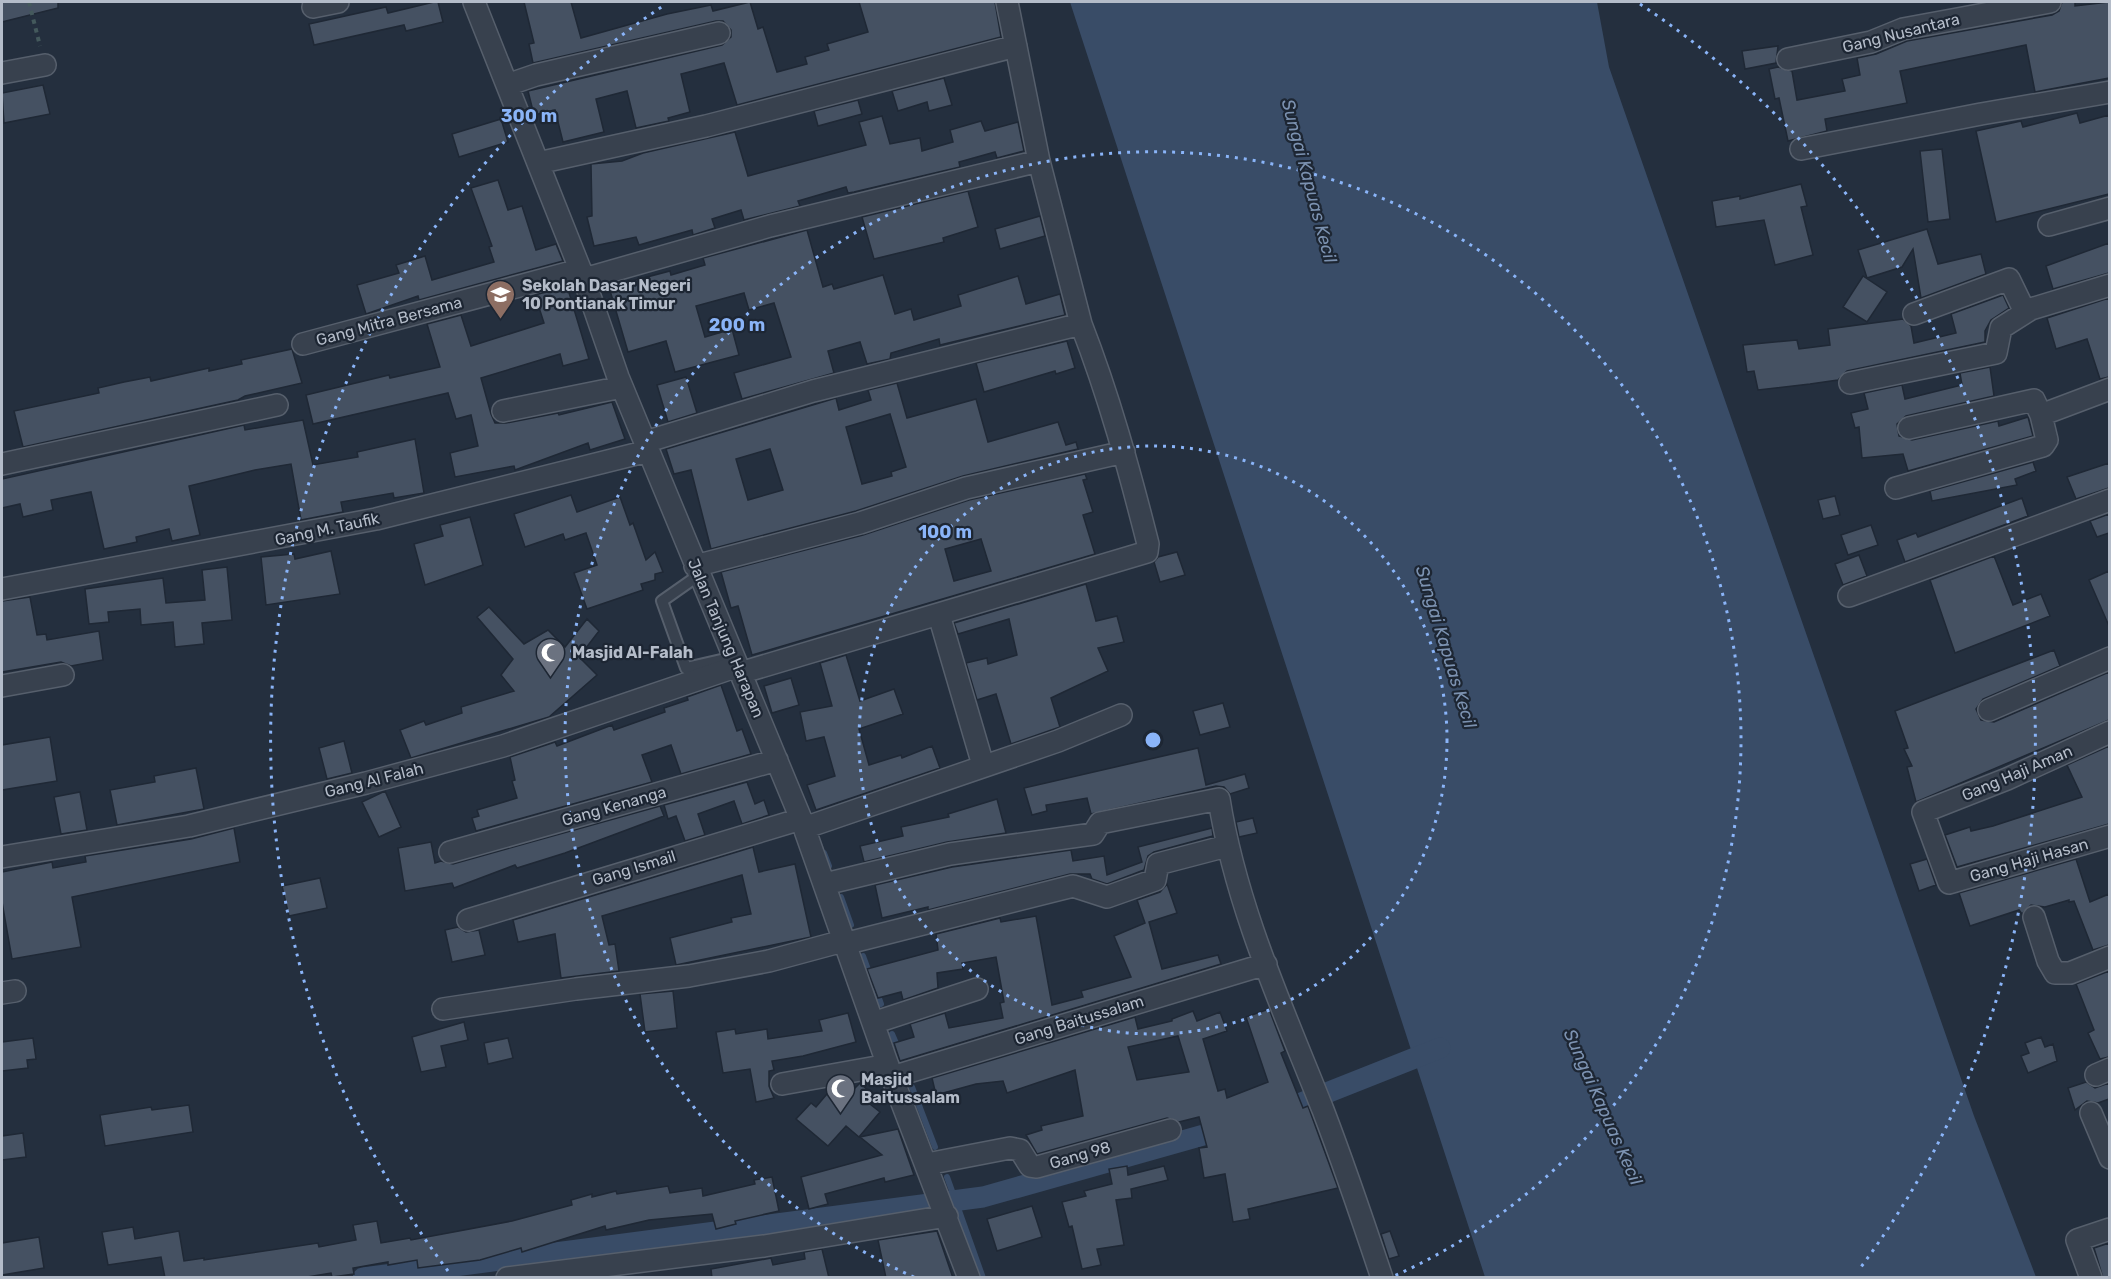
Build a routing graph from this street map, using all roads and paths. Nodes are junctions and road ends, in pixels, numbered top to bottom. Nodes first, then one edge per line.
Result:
1 (29, 2) edge
2 (338, 2) edge
3 (474, 2) edge
4 (1007, 2) edge
5 (2050, 2) edge
6 (313, 7) dead end
7 (719, 33) dead end
8 (1016, 46) junction
9 (1788, 59) dead end
10 (45, 65) joint
11 (2, 73) edge
12 (507, 85) junction
13 (2109, 92) edge
14 (1801, 149) dead end
15 (1039, 161) junction
16 (538, 163) junction
17 (2109, 208) edge
18 (2049, 225) dead end
19 (581, 275) junction
20 (2109, 285) edge
21 (2025, 312) junction
22 (1914, 314) dead end
23 (1081, 324) junction
24 (303, 344) dead end
25 (1850, 383) dead end
26 (622, 387) junction
27 (2109, 389) edge
28 (277, 405) dead end
29 (503, 411) dead end
30 (2041, 415) junction
31 (1909, 428) dead end
32 (646, 447) junction
33 (1124, 452) junction
34 (2, 464) edge
35 (1896, 488) dead end
36 (2109, 500) edge
37 (697, 570) junction
38 (2, 589) edge
39 (1849, 596) dead end
40 (939, 615) junction
41 (2109, 658) edge
42 (737, 665) junction
43 (63, 675) dead end
44 (2, 686) edge
45 (1989, 710) dead end
46 (1121, 715) dead end
47 (2109, 732) edge
48 (777, 760) junction
49 (983, 765) junction
50 (803, 824) junction
51 (2109, 837) edge
52 (1227, 849) junction
53 (450, 852) dead end
54 (2, 857) edge
55 (1949, 883) joint
56 (825, 884) junction
57 (2034, 916) dead end
58 (468, 920) dead end
59 (844, 942) junction
60 (2109, 957) edge
61 (1266, 964) junction
62 (977, 989) dead end
63 (443, 1009) dead end
64 (873, 1023) junction
65 (890, 1071) junction
66 (782, 1084) dead end
67 (2091, 1113) dead end
68 (1170, 1130) dead end
69 (2109, 1158) edge
70 (927, 1166) junction
71 (946, 1214) junction
72 (2109, 1229) edge
73 (507, 1278) edge
74 (969, 1278) edge
75 (1382, 1278) edge
76 (2091, 1278) edge

1 - 10 path
2 - 6 street
3 - 12 street, Jalan Tanjung Harapan
4 - 8 street
5 - 9 street, Gang Nusantara
7 - 12 street
8 - 15 street
8 - 16 street
10 - 11 street
12 - 16 street, Jalan Tanjung Harapan
13 - 14 street
15 - 19 street, Gang Mitra Bersama
15 - 23 street
16 - 19 street, Jalan Tanjung Harapan
17 - 18 street
19 - 24 street, Gang Mitra Bersama
19 - 26 street, Jalan Tanjung Harapan
20 - 21 street
21 - 22 street
21 - 25 street
23 - 32 street, Gang M. Taufik
23 - 33 street
26 - 29 street
26 - 32 street, Jalan Tanjung Harapan
27 - 30 street
28 - 34 street
30 - 31 street
30 - 35 street
32 - 37 street, Jalan Tanjung Harapan
32 - 38 street, Gang M. Taufik
33 - 37 street
33 - 40 street, Gang Al Falah
36 - 39 street
37 - 42 street, Jalan Tanjung Harapan
37 - 42 lane
40 - 42 street, Gang Al Falah
40 - 49 street
41 - 45 street
42 - 48 street, Jalan Tanjung Harapan
42 - 54 street, Gang Al Falah
43 - 44 street
46 - 49 street, Gang Ismail
47 - 55 street, Gang Haji Aman
48 - 50 street, Jalan Tanjung Harapan
48 - 53 street, Gang Kenanga
49 - 50 street, Gang Ismail
50 - 56 street, Jalan Tanjung Harapan
50 - 58 street, Gang Ismail
51 - 55 street, Gang Haji Hasan
52 - 56 street
52 - 59 street
52 - 61 street
56 - 59 street, Jalan Tanjung Harapan
57 - 60 street
59 - 63 street
59 - 64 street, Jalan Tanjung Harapan
61 - 65 street, Gang Baitussalam
61 - 75 street
62 - 64 street
64 - 65 street, Jalan Tanjung Harapan
65 - 66 street, Gang Baitussalam
65 - 70 street, Jalan Tanjung Harapan
67 - 69 street
68 - 70 street, Gang 98
70 - 71 street, Jalan Tanjung Harapan
71 - 73 street
71 - 74 street, Jalan Tanjung Harapan
72 - 76 street

